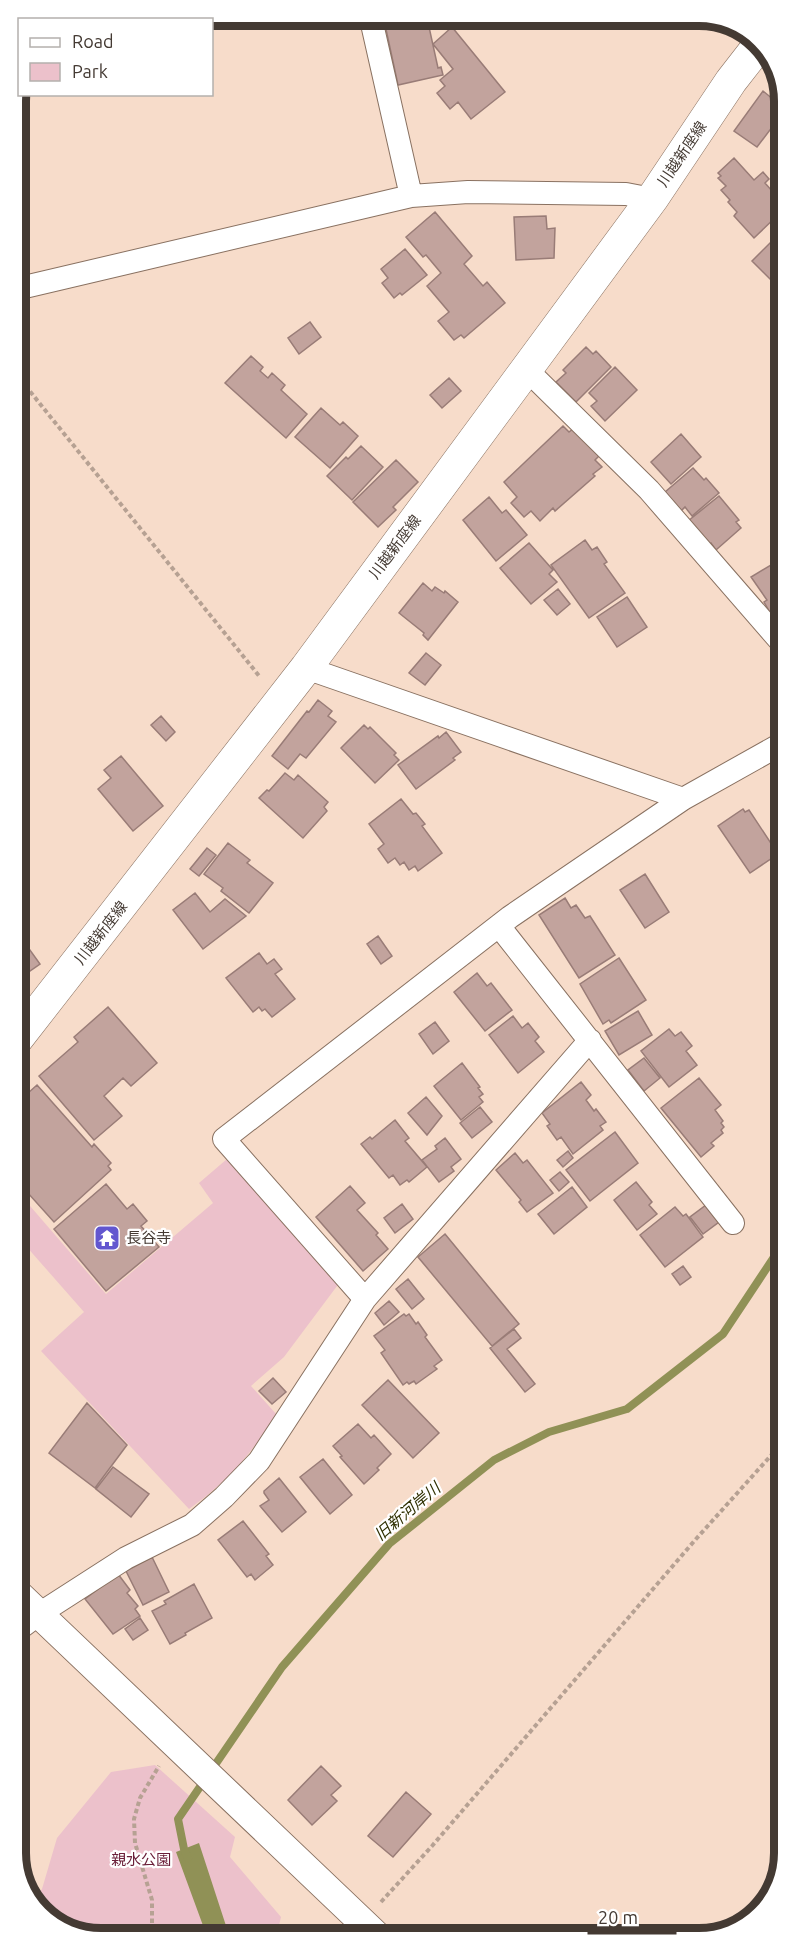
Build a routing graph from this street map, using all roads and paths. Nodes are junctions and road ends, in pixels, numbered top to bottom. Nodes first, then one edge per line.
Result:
1 (372, 26) edge
2 (758, 55) edge
3 (411, 196) junction
4 (652, 199) junction
5 (26, 287) edge
6 (527, 370) junction
7 (26, 386) edge
8 (774, 634) edge
9 (306, 668) junction
10 (280, 701) junction
11 (774, 748) edge
12 (683, 799) junction
13 (499, 926) junction
14 (26, 1028) edge
15 (590, 1041) junction
16 (733, 1223) dead end
17 (365, 1299) junction
18 (774, 1452) edge
19 (26, 1612) edge
20 (26, 1614) edge
21 (163, 1760) dead end
22 (152, 1928) edge
23 (368, 1928) edge
24 (371, 1928) edge

1 - 3 street
2 - 4 main road, 川越新座線
3 - 4 street
3 - 5 street
4 - 6 main road, 川越新座線
6 - 8 street
6 - 9 main road, 川越新座線
7 - 10 path
9 - 10 main road, 川越新座線
9 - 12 street
10 - 14 main road, 川越新座線
11 - 12 street
12 - 13 street
13 - 15 street
13 - 17 street
15 - 16 street
15 - 17 street
17 - 19 street
18 - 24 path
20 - 23 street
21 - 22 path

